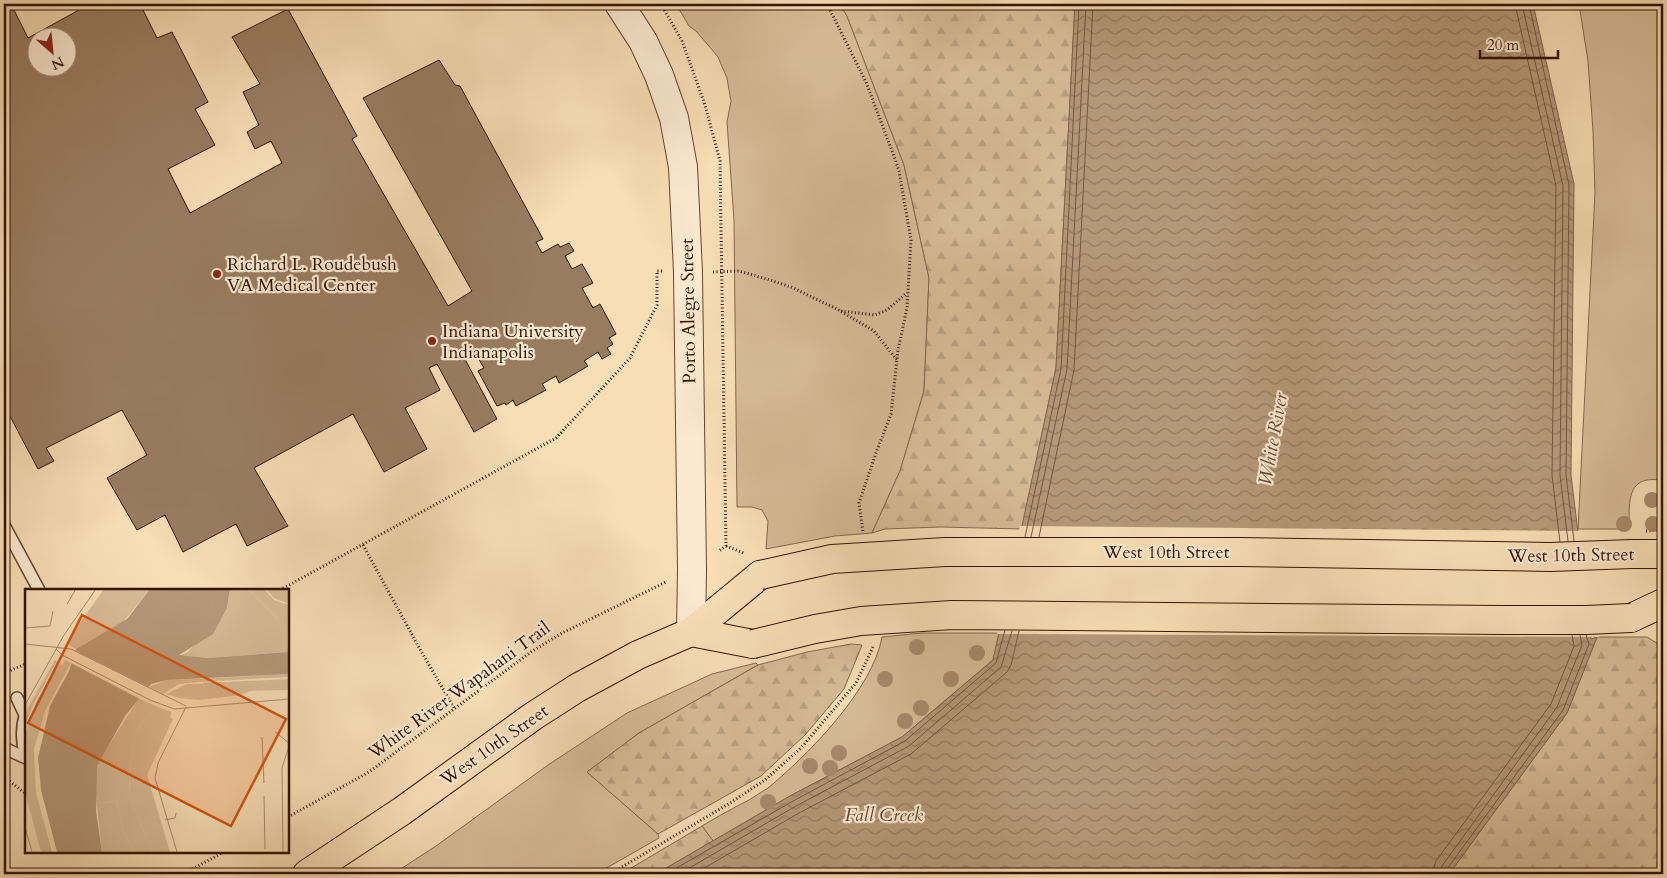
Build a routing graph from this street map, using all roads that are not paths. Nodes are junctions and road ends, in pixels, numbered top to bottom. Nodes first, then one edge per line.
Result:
1 (619, 4) edge
2 (4, 525) edge
3 (1663, 554) edge
4 (38, 589) edge
5 (1663, 603) edge
6 (691, 632) junction
7 (17, 698) dead end
8 (25, 712) edge
9 (25, 718) edge
10 (4, 748) edge
11 (25, 753) edge
12 (25, 757) edge
13 (307, 874) edge

1 - 6 street, Porto Alegre Street
2 - 4 lane
3 - 6 main road, West 10th Street, bridge
5 - 6 main road, bridge
6 - 13 main road, West 10th Street
7 - 8 lane
9 - 11 lane
10 - 12 lane

